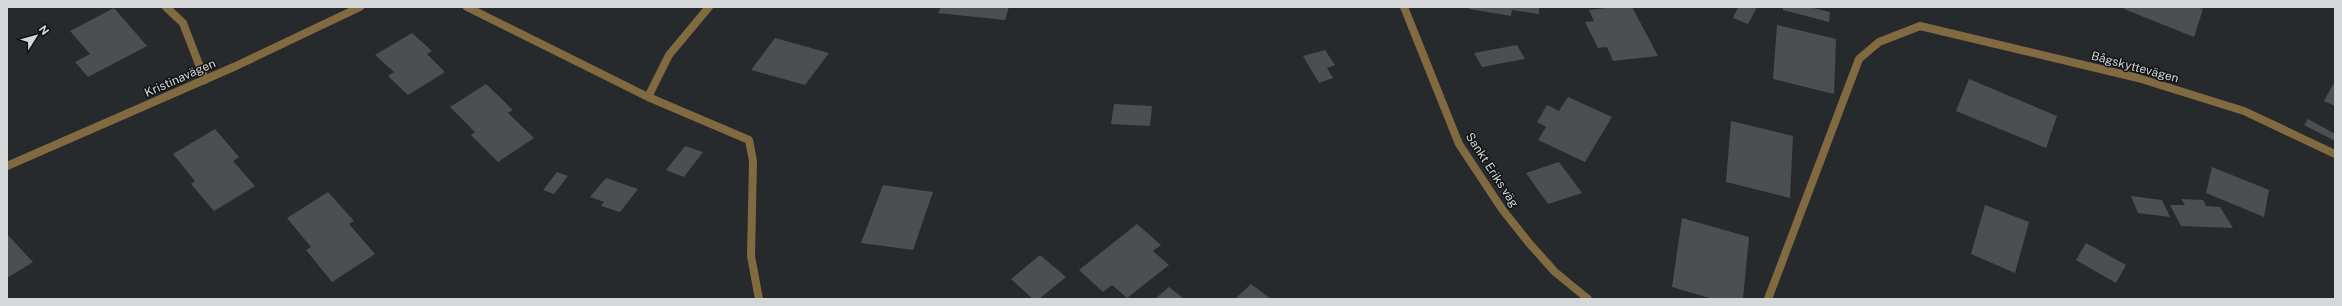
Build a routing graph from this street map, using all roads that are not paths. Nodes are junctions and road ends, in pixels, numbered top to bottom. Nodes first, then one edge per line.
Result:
1 (166, 7) edge
2 (360, 7) edge
3 (467, 7) edge
4 (709, 7) edge
5 (1404, 7) edge
6 (205, 80) junction
7 (648, 97) junction
8 (2335, 154) edge
9 (7, 166) edge
10 (759, 299) edge
11 (1588, 299) edge
12 (1768, 299) edge

1 - 6 street
2 - 6 street, Kristinavägen
3 - 7 street
4 - 7 street
5 - 11 street, Sankt Eriks väg
6 - 9 street, Kristinavägen
7 - 10 street
8 - 12 street, Bågskyttevägen

